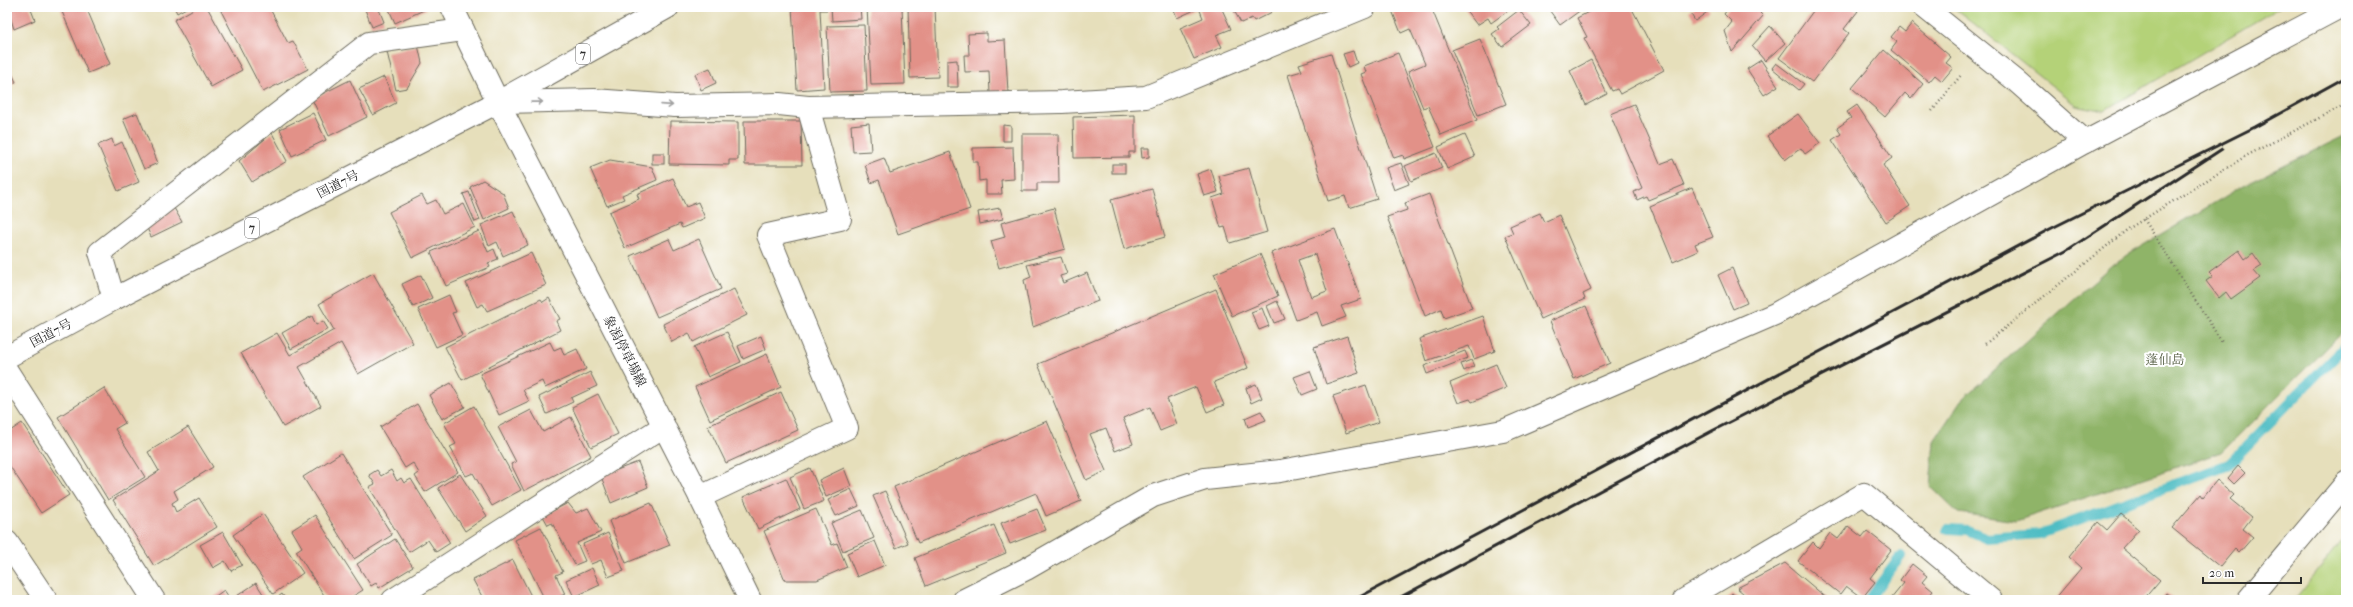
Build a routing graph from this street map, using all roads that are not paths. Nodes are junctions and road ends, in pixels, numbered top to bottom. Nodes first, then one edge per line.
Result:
1 (452, 7) edge
2 (668, 7) edge
3 (1365, 7) edge
4 (1924, 7) edge
5 (2340, 7) edge
6 (463, 30) junction
7 (498, 102) junction
8 (808, 107) junction
9 (2085, 142) junction
10 (114, 299) junction
11 (7, 357) edge
12 (7, 371) edge
13 (664, 426) junction
14 (2346, 483) edge
15 (700, 497) junction
16 (7, 542) edge
17 (46, 600) edge
18 (154, 600) edge
19 (393, 600) edge
20 (750, 600) edge
21 (964, 600) edge
22 (1684, 600) edge
23 (1991, 600) edge
24 (2248, 600) edge

1 - 6 main road, 象潟停車場線
2 - 7 main road, 国道7号 / 7
3 - 8 main road
4 - 9 main road
5 - 9 main road
6 - 7 main road, 象潟停車場線
6 - 10 main road
7 -> 8 main road
7 - 10 main road, 国道7号 / 7
7 - 13 main road, 象潟停車場線
8 - 15 main road
9 - 21 main road
10 - 11 main road, 国道7号 / 7
12 - 18 main road
13 - 15 main road, 象潟停車場線
13 - 19 main road
14 - 24 main road
15 - 20 main road, 象潟停車場線
16 - 17 main road
22 - 23 main road

